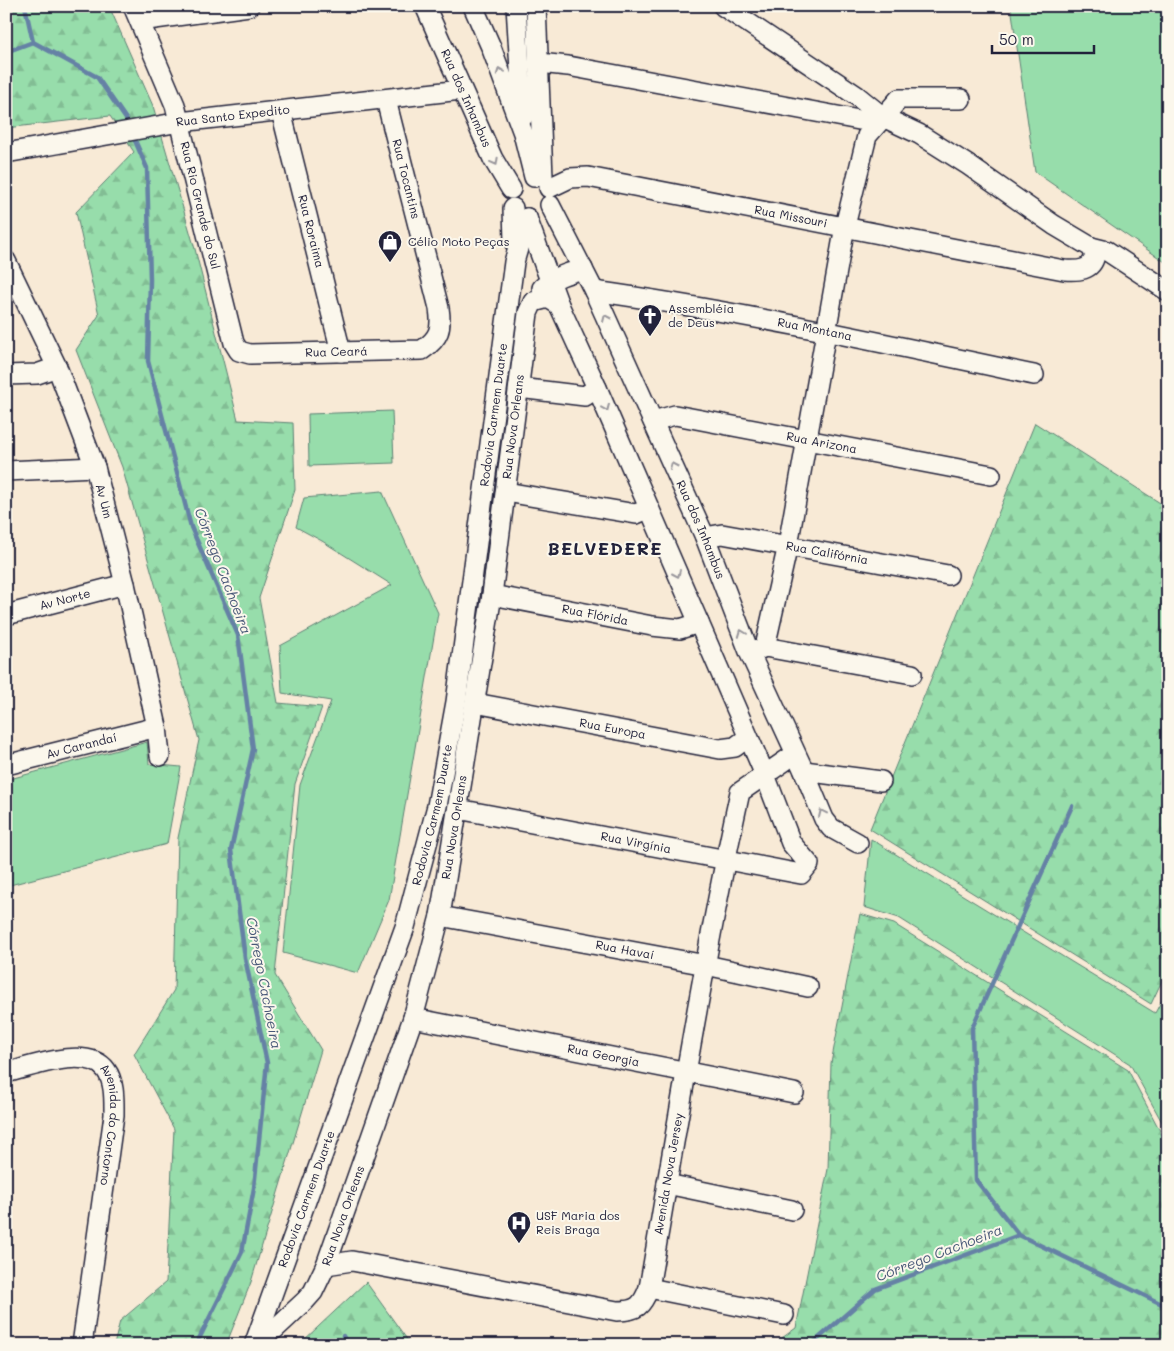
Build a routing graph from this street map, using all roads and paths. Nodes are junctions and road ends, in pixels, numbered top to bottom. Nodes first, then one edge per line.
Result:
1 (249, 6) edge
2 (425, 6) edge
3 (473, 6) edge
4 (516, 6) edge
5 (536, 6) edge
6 (723, 6) edge
7 (137, 14) edge
8 (539, 63) junction
9 (461, 90) junction
10 (961, 99) dead end
11 (386, 100) junction
12 (281, 111) junction
13 (883, 117) junction
14 (180, 122) junction
15 (523, 133) junction
16 (6, 153) edge
17 (534, 187) junction
18 (520, 213) junction
19 (845, 226) junction
20 (1091, 247) junction
21 (6, 262) edge
22 (583, 269) junction
23 (550, 280) junction
24 (594, 291) junction
25 (1168, 291) edge
26 (533, 302) junction
27 (559, 305) junction
28 (826, 332) junction
29 (432, 344) joint
30 (239, 351) joint
31 (341, 352) junction
32 (57, 366) junction
33 (1034, 374) dead end
34 (6, 375) edge
35 (519, 388) junction
36 (597, 388) junction
37 (653, 420) junction
38 (806, 439) junction
39 (95, 467) junction
40 (6, 471) edge
41 (991, 474) dead end
42 (506, 492) junction
43 (648, 509) junction
44 (705, 537) junction
45 (788, 545) junction
46 (948, 575) dead end
47 (125, 584) junction
48 (492, 595) junction
49 (6, 615) edge
50 (699, 623) junction
51 (758, 651) junction
52 (912, 674) dead end
53 (475, 704) junction
54 (157, 727) junction
55 (747, 738) junction
56 (796, 754) junction
57 (160, 756) dead end
58 (6, 765) edge
59 (804, 771) junction
60 (765, 775) junction
61 (881, 781) dead end
62 (458, 809) junction
63 (858, 843) dead end
64 (725, 860) junction
65 (440, 916) junction
66 (706, 965) junction
67 (808, 987) dead end
68 (413, 1018) junction
69 (687, 1071) junction
70 (6, 1073) edge
71 (794, 1093) dead end
72 (668, 1184) junction
73 (792, 1210) dead end
74 (326, 1264) junction
75 (649, 1288) junction
76 (784, 1315) dead end
77 (256, 1341) edge
78 (82, 1345) edge

1 - 7 street
2 - 9 street, Rua dos Inhambus
15 -> 3 street
4 - 15 street
5 - 8 street
6 - 13 street
7 - 14 street, Rua Rio Grande do Sul
8 - 13 street
8 - 17 street
9 - 11 street, Rua Santo Expedito
9 -> 17 street, Rua dos Inhambus
10 - 13 street
11 - 12 street, Rua Santo Expedito
11 - 29 street, Rua Tocantins
12 - 14 street, Rua Santo Expedito
12 - 31 street, Rua Roraima
13 - 19 street
13 - 20 street
14 - 16 street, Rua Santo Expedito
14 - 30 street, Rua Rio Grande do Sul
15 - 17 street
17 - 18 street
17 - 18 street, Rua Missouri
17 - 19 street, Rua Missouri
17 - 22 street, Rua dos Inhambus
18 - 23 street
18 - 77 street, Rodovia Carmem Duarte
19 - 20 street, Rua Missouri
19 - 28 street
20 - 25 street
21 - 32 street, Av Um
22 - 23 street
22 - 24 street, Rua dos Inhambus
23 - 26 street
23 - 27 street
24 - 28 street, Rua Montana
37 -> 24 street, Rua dos Inhambus
26 - 27 street
26 - 35 street, Rua Nova Orleans
27 - 36 street
28 - 33 street, Rua Montana
28 - 38 street
29 - 31 street, Rua Ceará
30 - 31 street, Rua Ceará
32 - 34 street
32 - 39 street, Av Um
35 - 36 street
35 - 42 street, Rua Nova Orleans
36 -> 43 street
37 - 38 street, Rua Arizona
44 -> 37 street, Rua dos Inhambus
38 - 41 street, Rua Arizona
38 - 45 street
39 - 40 street
39 - 47 street, Av Um
42 - 43 street
42 - 48 street, Rua Nova Orleans
43 -> 50 street
44 - 45 street, Rua Califórnia
51 -> 44 street, Rua dos Inhambus
45 - 46 street, Rua Califórnia
45 - 51 street
47 - 49 street, Av Norte
47 - 54 street, Av Um
48 - 50 street, Rua Flórida
48 - 53 street, Rua Nova Orleans
50 - 55 street
51 - 52 street
51 - 56 street, Rua dos Inhambus
53 - 55 street, Rua Europa
53 - 62 street, Rua Nova Orleans
54 - 57 street, Av Um
54 - 58 street, Av Carandaí
55 - 60 street
56 - 59 street, Rua dos Inhambus
56 - 60 street, Avenida Nova Jersey
59 - 61 street
63 -> 59 street, Rua dos Inhambus
60 - 64 street, Avenida Nova Jersey
60 - 64 street, Rua Virgínia
62 - 64 street, Rua Virgínia
62 - 65 street, Rua Nova Orleans
64 - 66 street, Avenida Nova Jersey
65 - 66 street, Rua Havaí
65 - 68 street, Rua Nova Orleans
66 - 67 street, Rua Havaí
66 - 69 street, Avenida Nova Jersey
68 - 69 street, Rua Georgia
68 - 74 street, Rua Nova Orleans
69 - 71 street, Rua Georgia
69 - 72 street, Avenida Nova Jersey
70 - 78 street, Avenida do Contorno
72 - 73 street
72 - 75 street, Avenida Nova Jersey
74 - 75 street, Avenida Nova Jersey
74 - 77 street, Rua Nova Orleans
75 - 76 street

